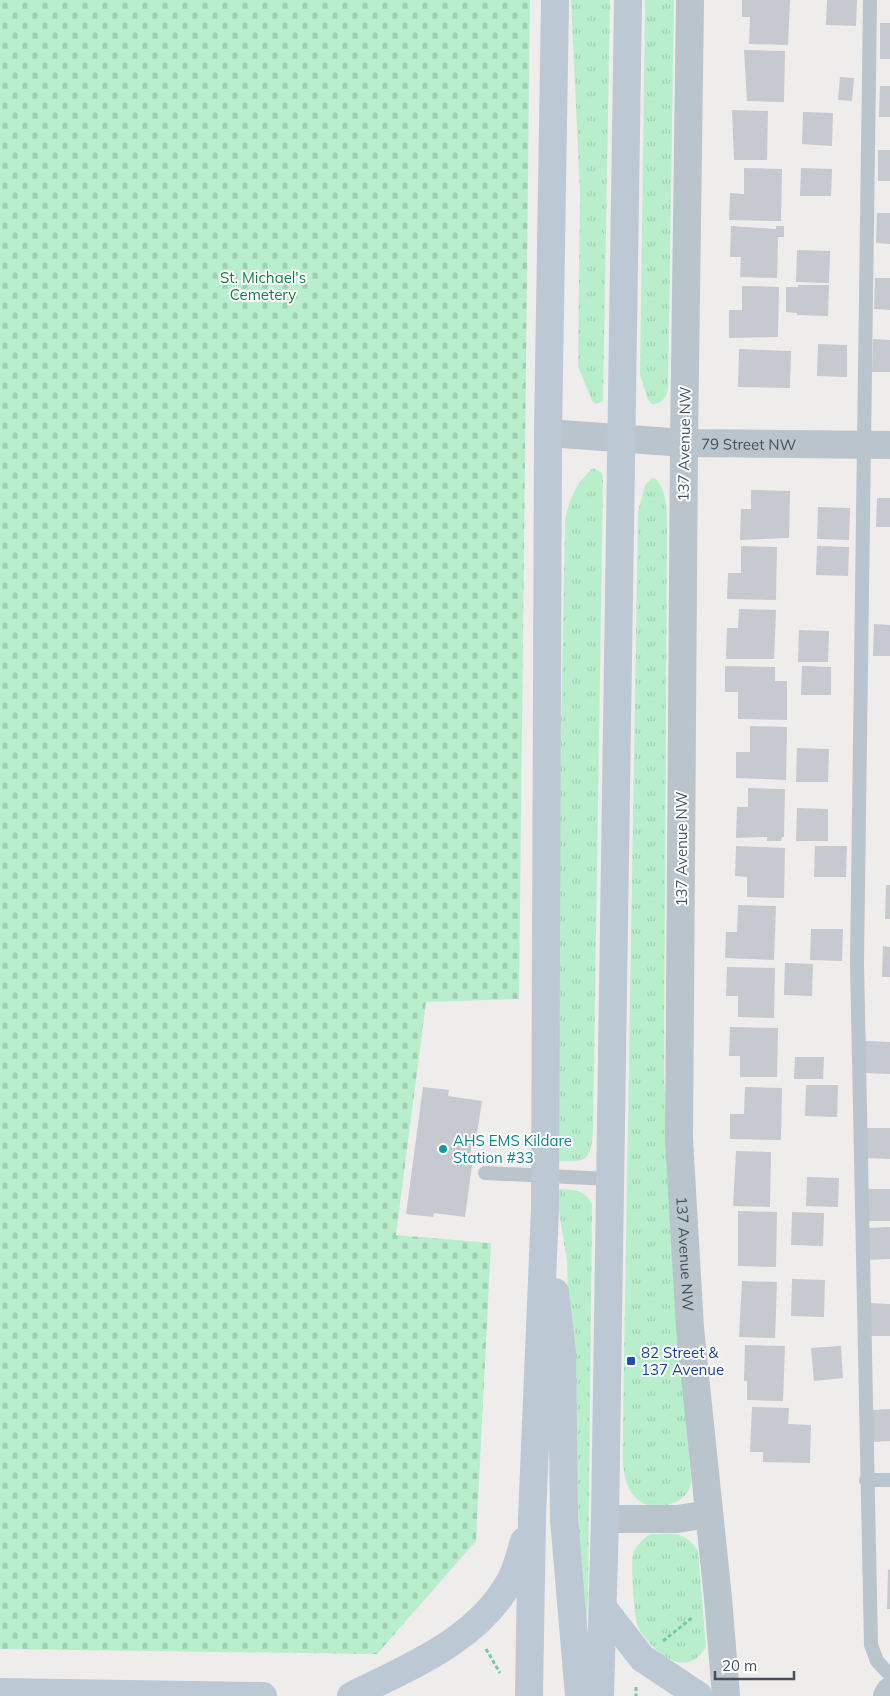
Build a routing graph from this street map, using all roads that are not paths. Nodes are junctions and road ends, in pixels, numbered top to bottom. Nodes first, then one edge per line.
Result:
1 (555, 0) edge
2 (628, 0) edge
3 (690, 0) edge
4 (870, 0) edge
5 (548, 433) junction
6 (622, 437) junction
7 (684, 443) junction
8 (863, 445) junction
9 (890, 445) edge
10 (485, 1173) dead end
11 (545, 1176) junction
12 (610, 1179) junction
13 (545, 1209) junction
14 (866, 1480) junction
15 (890, 1480) edge
16 (709, 1514) junction
17 (532, 1518) junction
18 (605, 1519) junction
19 (604, 1609) junction
20 (890, 1675) edge
21 (890, 1691) edge
22 (0, 1692) edge
23 (262, 1696) edge
24 (351, 1696) edge
25 (529, 1696) edge
26 (579, 1696) edge
27 (600, 1696) edge
28 (699, 1696) edge
29 (726, 1696) edge
30 (887, 1696) edge

1 - 5 main road
2 - 6 main road
3 - 7 street, 137 Avenue NW
4 - 8 lane
5 - 6 street, 79 Street NW
5 - 11 main road
6 - 7 street, 79 Street NW
6 - 12 main road
7 - 8 street, 79 Street NW
7 - 16 street, 137 Avenue NW
8 - 9 street, 79 Street NW
8 - 14 lane
10 - 11 lane
11 - 12 lane
11 - 13 main road
12 - 18 main road
13 - 17 main road
13 - 26 main road
14 - 15 lane
14 - 20 lane
16 - 18 street
16 - 29 street, 137 Avenue NW
17 - 24 main road
17 - 25 main road
18 - 19 main road
19 - 27 main road
19 - 28 main road
21 - 30 street
22 - 23 main road

